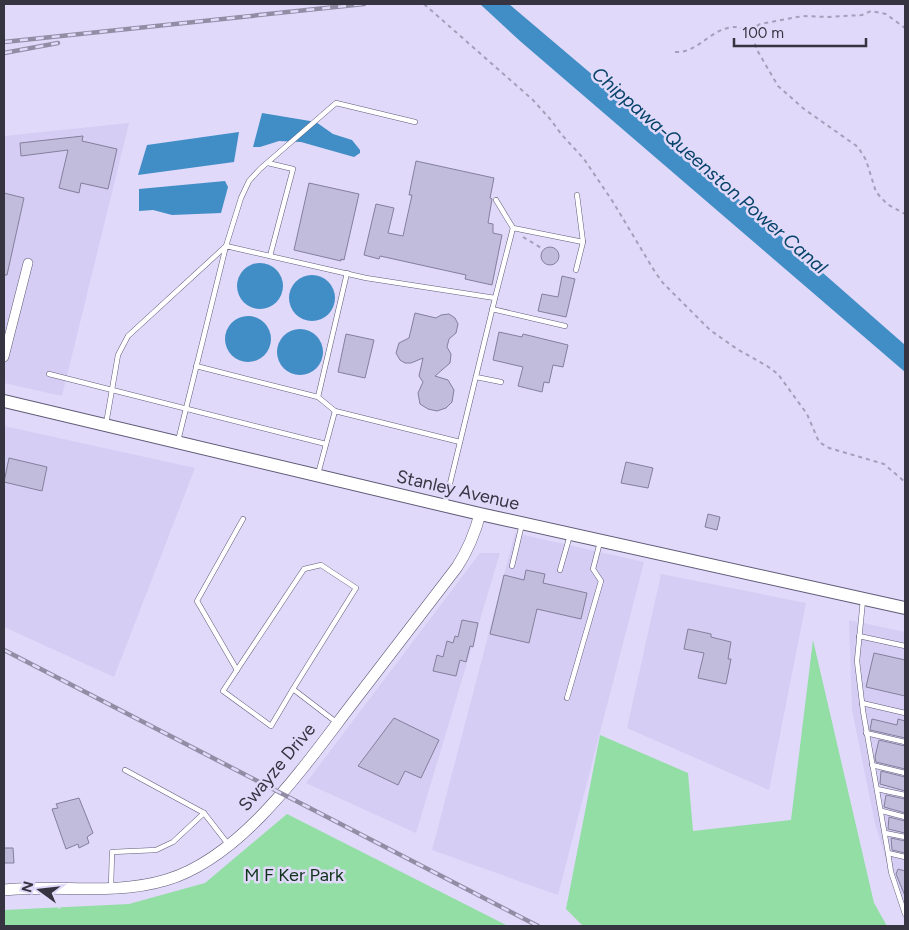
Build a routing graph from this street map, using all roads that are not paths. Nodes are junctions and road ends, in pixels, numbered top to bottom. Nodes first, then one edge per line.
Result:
1 (415, 122) dead end
2 (268, 163) junction
3 (578, 195) dead end
4 (496, 200) dead end
5 (513, 228) junction
6 (583, 242) junction
7 (226, 246) junction
8 (270, 256) junction
9 (28, 263) dead end
10 (576, 270) dead end
11 (347, 273) junction
12 (495, 298) junction
13 (492, 309) junction
14 (4, 314) edge
15 (13, 316) junction
16 (565, 326) dead end
17 (4, 357) edge
18 (196, 366) junction
19 (49, 374) dead end
20 (476, 377) junction
21 (501, 382) dead end
22 (112, 391) junction
23 (318, 397) junction
24 (4, 401) edge
25 (186, 409) junction
26 (334, 411) junction
27 (105, 424) junction
28 (178, 442) junction
29 (460, 442) junction
30 (326, 444) junction
31 (317, 476) junction
32 (445, 505) junction
33 (480, 514) junction
34 (243, 519) dead end
35 (522, 523) junction
36 (570, 534) junction
37 (601, 540) junction
38 (512, 566) dead end
39 (560, 570) dead end
40 (863, 599) junction
41 (905, 608) edge
42 (859, 636) junction
43 (905, 646) edge
44 (237, 670) junction
45 (293, 689) junction
46 (567, 698) dead end
47 (862, 703) junction
48 (905, 713) edge
49 (337, 722) junction
50 (866, 733) junction
51 (905, 742) edge
52 (872, 765) junction
53 (125, 770) dead end
54 (905, 772) edge
55 (877, 789) junction
56 (905, 795) edge
57 (882, 811) junction
58 (204, 812) junction
59 (905, 817) edge
60 (885, 833) junction
61 (905, 837) edge
62 (229, 845) junction
63 (888, 853) junction
64 (905, 857) edge
65 (111, 889) junction
66 (4, 890) edge
67 (905, 914) edge

1 - 2 lane
2 - 7 lane
2 - 8 lane
3 - 6 lane
4 - 5 lane
5 - 6 lane
5 - 12 lane
6 - 10 lane
7 - 8 lane
7 - 18 lane
7 - 22 lane
8 - 11 lane
9 - 15 street
11 - 12 lane
11 - 23 lane
12 - 13 lane
13 - 16 lane
13 - 20 lane
14 - 15 street
15 - 17 street
18 - 23 lane
18 - 25 lane
19 - 22 lane
20 - 21 lane
20 - 29 lane
22 - 25 lane
22 - 27 lane
23 - 26 lane
24 - 27 main road, Stanley Avenue
25 - 28 lane
25 - 30 lane
26 - 29 lane
26 - 30 lane
27 - 28 main road, Stanley Avenue
28 - 31 main road, Stanley Avenue
29 - 32 lane
30 - 31 lane
31 - 32 main road, Stanley Avenue
32 - 33 main road, Stanley Avenue
33 - 35 main road, Stanley Avenue
33 - 49 street, Swayze Drive
34 - 44 lane
35 - 36 main road, Stanley Avenue
35 - 38 lane
36 - 37 main road, Stanley Avenue
36 - 39 lane
37 - 40 main road, Stanley Avenue
37 - 46 lane
40 - 41 main road, Stanley Avenue
40 - 42 lane
42 - 43 lane
42 - 47 lane
44 - 45 lane
44 - 45 lane
45 - 49 lane
47 - 48 lane
47 - 50 lane
49 - 62 street, Swayze Drive
50 - 51 lane
50 - 52 lane
52 - 54 lane
52 - 55 lane
53 - 58 lane
55 - 56 lane
55 - 57 lane
57 - 59 lane
57 - 60 lane
58 - 62 lane
58 - 65 lane
60 - 61 lane
60 - 63 lane
62 - 65 street, Swayze Drive
63 - 64 lane
63 - 67 lane
65 - 66 street, Swayze Drive

